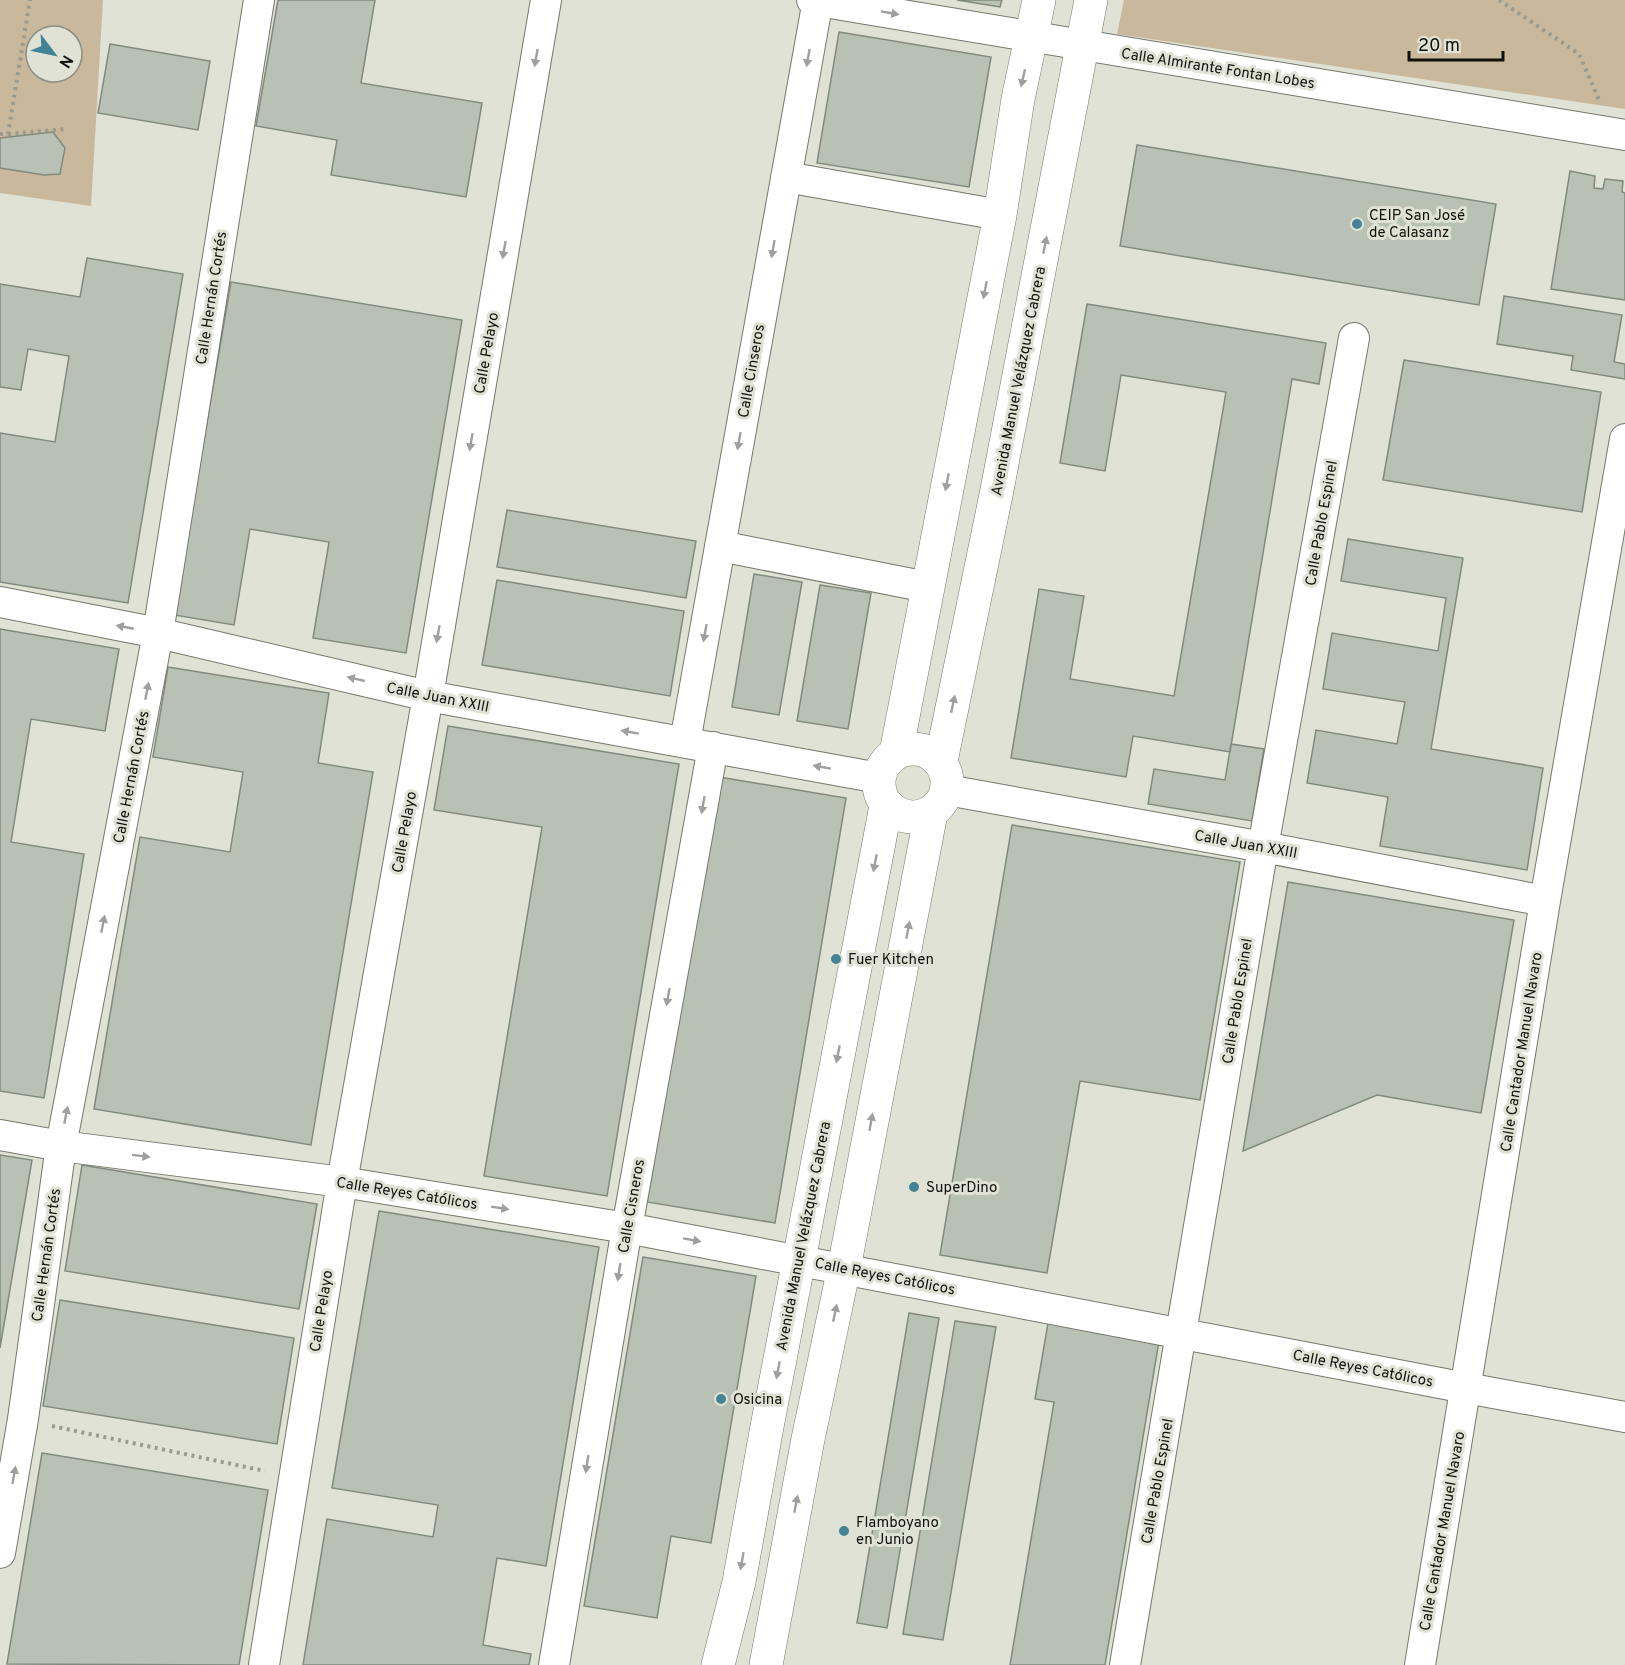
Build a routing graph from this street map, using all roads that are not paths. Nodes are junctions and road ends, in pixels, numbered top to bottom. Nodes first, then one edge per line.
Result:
1 (259, 0) edge
2 (546, 0) edge
3 (816, 0) edge
4 (1039, 0) edge
5 (1091, 0) edge
6 (1032, 38) junction
7 (1083, 46) junction
8 (1625, 135) edge
9 (786, 177) junction
10 (1000, 215) junction
11 (1354, 338) dead end
12 (1625, 439) edge
13 (720, 546) junction
14 (927, 587) junction
15 (0, 602) edge
16 (158, 633) junction
17 (428, 696) junction
18 (699, 745) junction
19 (887, 779) junction
20 (939, 788) junction
21 (1263, 847) junction
22 (1545, 901) junction
23 (0, 1135) edge
24 (61, 1146) junction
25 (342, 1182) junction
26 (627, 1228) junction
27 (799, 1260) junction
28 (844, 1268) junction
29 (1182, 1333) junction
30 (1466, 1388) junction
31 (1625, 1417) edge
32 (0, 1553) edge
33 (264, 1665) edge
34 (554, 1665) edge
35 (718, 1665) edge
36 (766, 1665) edge
37 (1125, 1665) edge
38 (1420, 1665) edge

1 - 16 street, Calle Hernán Cortés
2 -> 17 street, Calle Pelayo
3 -> 6 street, Calle Almirante Fontan Lobes
3 -> 9 street, Calle Cinseros
4 - 6 main road, Avenida Manuel Velázquez Cabrera
5 - 7 main road, Avenida Manuel Velázquez Cabrera
6 - 7 street, Calle Almirante Fontan Lobes
6 -> 10 main road, Avenida Manuel Velázquez Cabrera
7 - 8 street, Calle Almirante Fontan Lobes
20 -> 7 main road, Avenida Manuel Velázquez Cabrera
9 - 10 street
9 -> 13 street, Calle Cinseros
10 -> 14 main road, Avenida Manuel Velázquez Cabrera
11 - 21 street, Calle Pablo Espinel
12 - 22 street, Calle Cantador Manuel Navaro
13 - 14 street
13 -> 18 street, Calle Cinseros
14 - 19 main road, Avenida Manuel Velázquez Cabrera
16 -> 15 street, Calle Juan XXIII
17 -> 16 street, Calle Juan XXIII
24 -> 16 street, Calle Hernán Cortés
18 -> 17 street, Calle Juan XXIII
17 - 25 street, Calle Pelayo
19 -> 18 street, Calle Juan XXIII
18 -> 26 street, Calle Cisneros
19 - 20 main road
19 - 20 main road
19 -> 27 main road, Avenida Manuel Velázquez Cabrera
20 - 21 street, Calle Juan XXIII
28 -> 20 main road, Avenida Manuel Velázquez Cabrera
21 - 22 street, Calle Juan XXIII
21 - 29 street, Calle Pablo Espinel
22 - 30 street, Calle Cantador Manuel Navaro
23 - 24 street, Calle Reyes Católicos
24 -> 25 street, Calle Reyes Católicos
32 -> 24 street, Calle Hernán Cortés
25 -> 26 street, Calle Reyes Católicos
25 - 33 street, Calle Pelayo
26 -> 27 street, Calle Reyes Católicos
26 -> 34 street, Calle Cisneros
27 - 28 street, Calle Reyes Católicos
27 -> 35 main road, Avenida Manuel Velázquez Cabrera
28 - 29 street, Calle Reyes Católicos
36 -> 28 main road, Avenida Manuel Velázquez Cabrera
29 - 30 street, Calle Reyes Católicos
29 - 37 street, Calle Pablo Espinel
30 - 31 street, Calle Reyes Católicos
30 - 38 street, Calle Cantador Manuel Navaro

